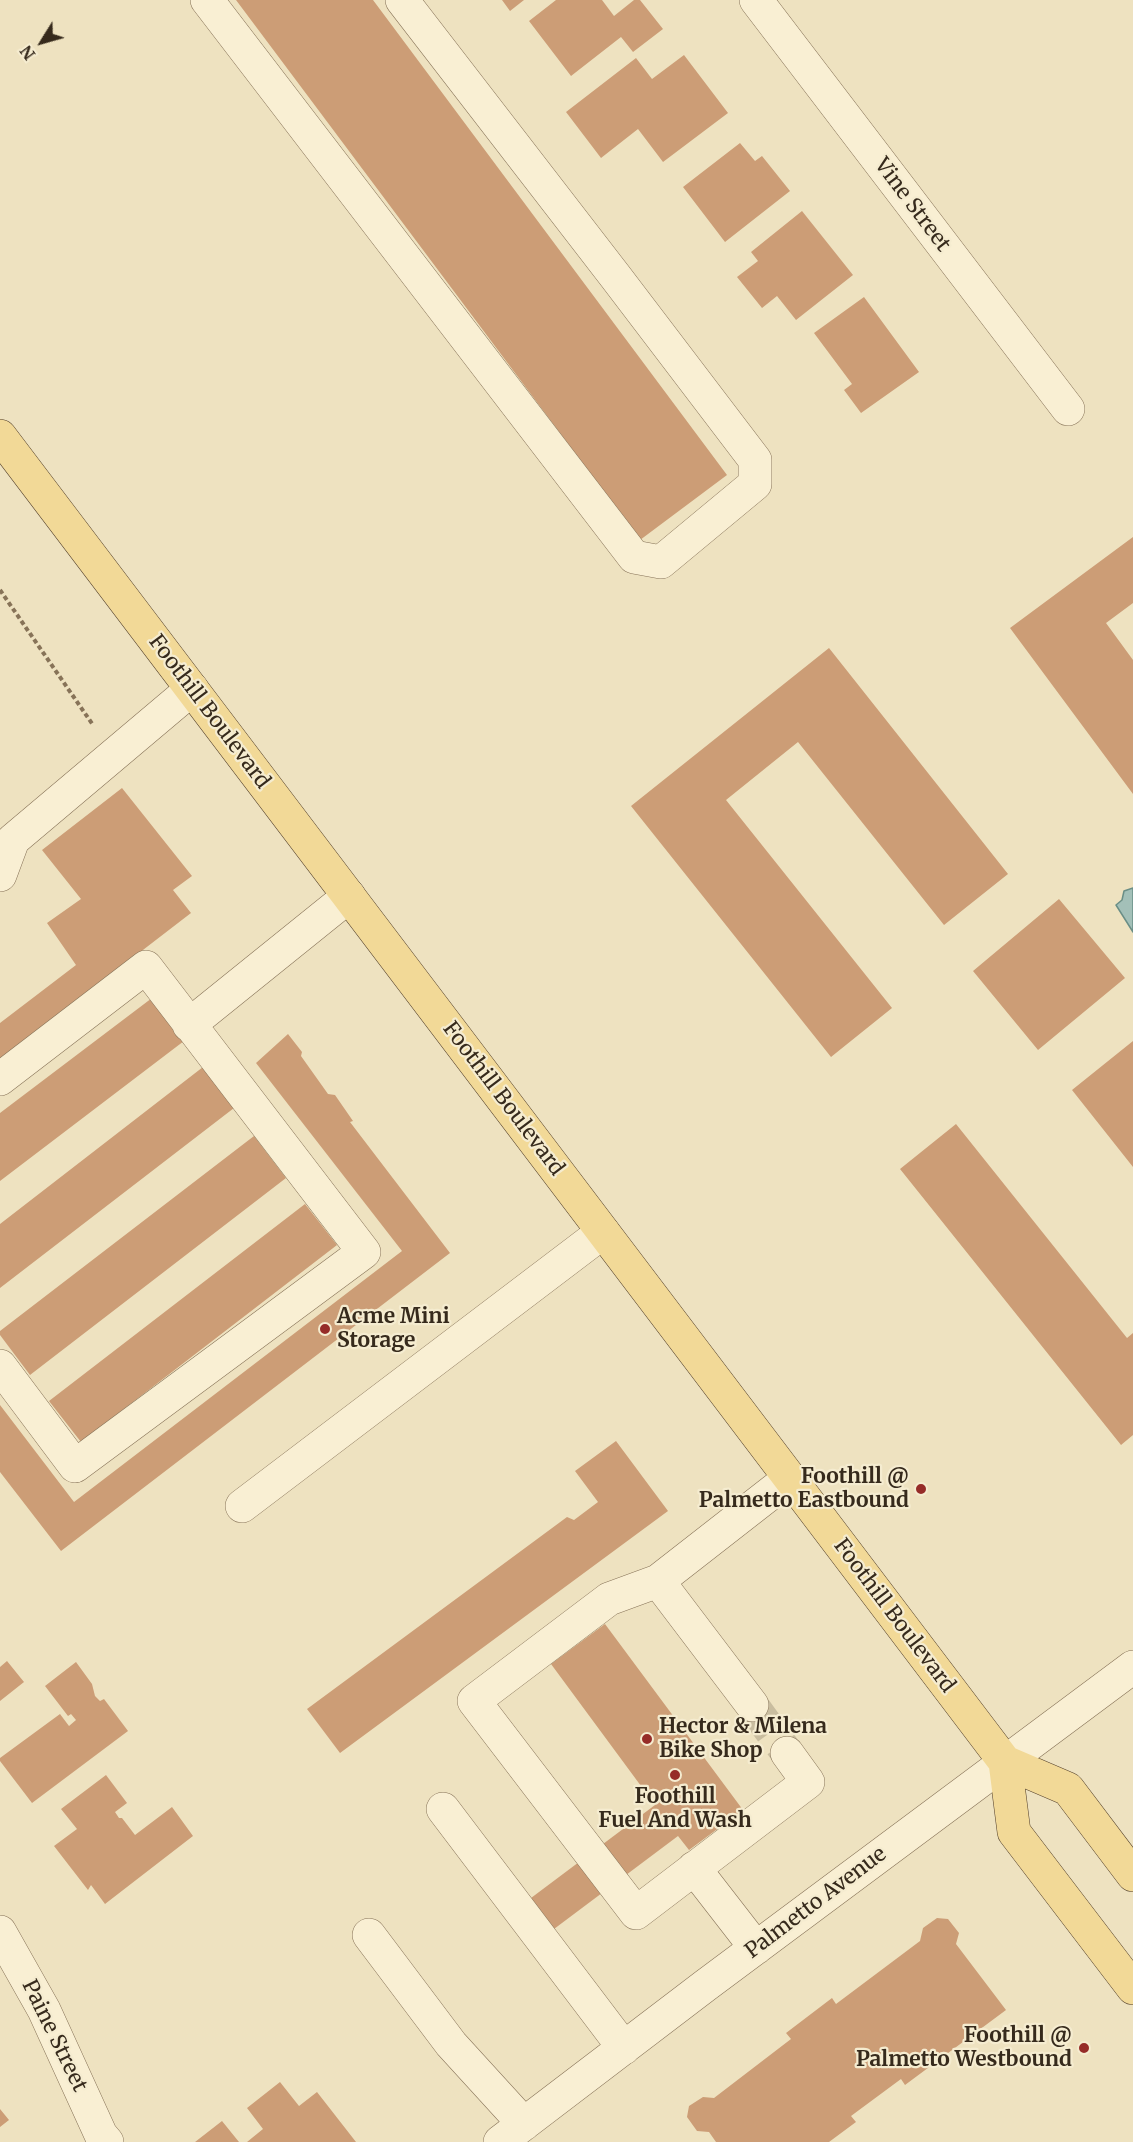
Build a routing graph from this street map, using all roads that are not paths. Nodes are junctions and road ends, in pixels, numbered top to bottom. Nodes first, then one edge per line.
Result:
1 (207, 0) edge
2 (402, 0) edge
3 (756, 0) edge
4 (1068, 409) dead end
5 (0, 436) edge
6 (192, 690) junction
7 (0, 875) edge
8 (349, 896) junction
9 (189, 1025) junction
10 (0, 1079) edge
11 (603, 1232) junction
12 (0, 1366) edge
13 (790, 1478) junction
14 (242, 1506) dead end
15 (658, 1581) junction
16 (1133, 1667) edge
17 (752, 1705) tunnel mouth
18 (787, 1753) tunnel mouth
19 (1005, 1762) junction
20 (443, 1809) dead end
21 (694, 1868) junction
22 (1133, 1875) edge
23 (0, 1932) edge
24 (369, 1935) dead end
25 (756, 1948) junction
26 (1133, 1988) edge
27 (624, 2048) junction
28 (512, 2133) edge
29 (106, 2142) edge

1 - 2 street
3 - 4 street, Vine Street
5 - 6 main road, Foothill Boulevard
6 - 7 street
6 - 8 main road, Foothill Boulevard
8 - 9 street
8 - 11 main road, Foothill Boulevard
9 - 10 street
9 - 12 street
11 - 13 main road, Foothill Boulevard
11 - 14 street
13 - 15 street
13 - 19 main road, Foothill Boulevard
15 - 17 street
15 - 21 street
16 - 19 street, Palmetto Avenue
18 - 21 street
19 - 22 main road, Foothill Boulevard
19 - 25 street, Palmetto Avenue
19 - 26 main road, Foothill Boulevard
20 - 27 street
21 - 25 street
23 - 29 street, Paine Street
24 - 28 street
25 - 27 street, Palmetto Avenue
27 - 28 street, Palmetto Avenue

